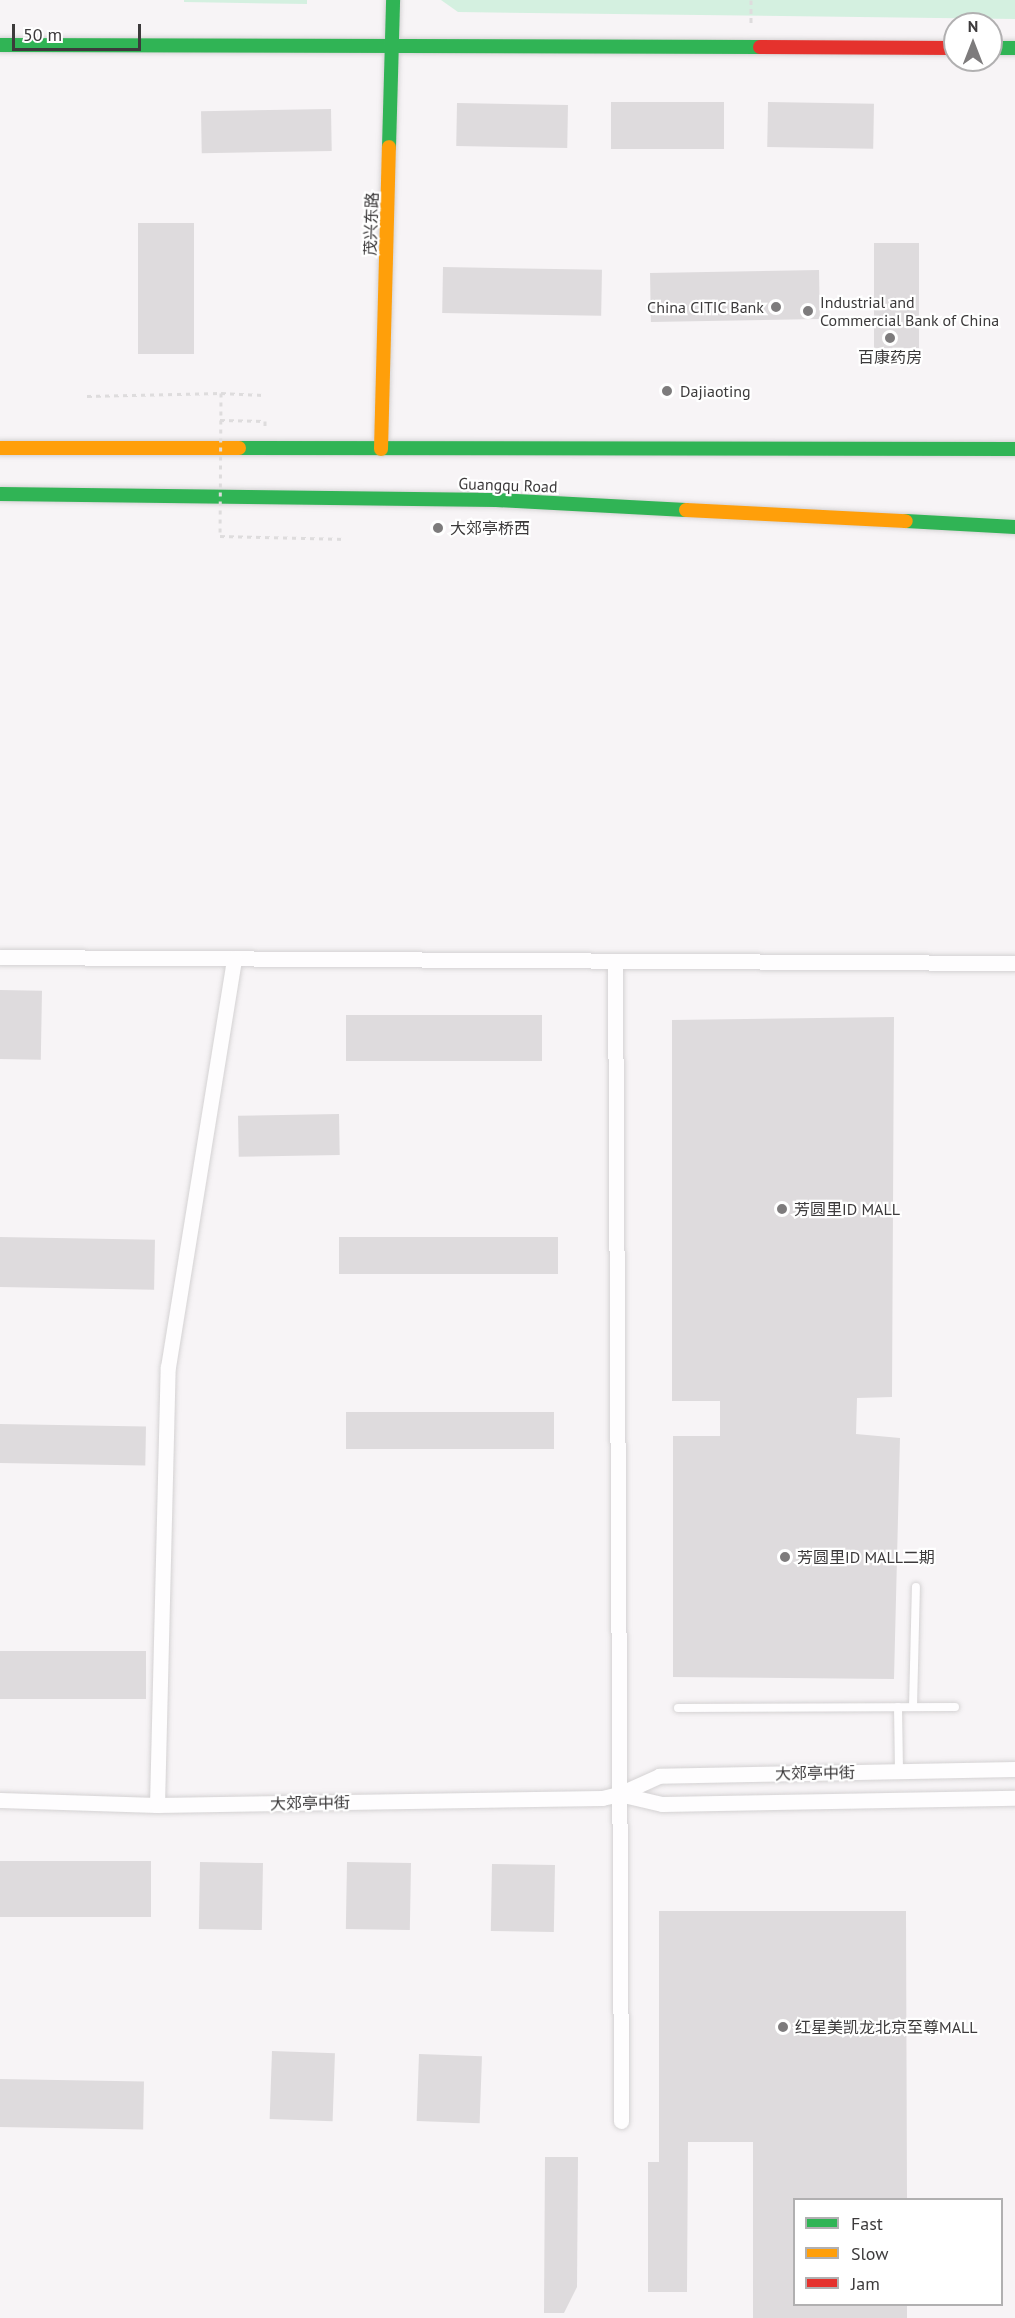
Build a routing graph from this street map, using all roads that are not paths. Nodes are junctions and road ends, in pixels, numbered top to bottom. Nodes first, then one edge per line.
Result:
1 (393, 0) edge
2 (0, 45) edge
3 (393, 46) junction
4 (943, 48) edge
5 (0, 448) edge
6 (1015, 448) edge
7 (381, 449) junction
8 (0, 494) edge
9 (1015, 527) edge
10 (0, 957) edge
11 (234, 958) junction
12 (615, 960) junction
13 (1015, 963) edge
14 (916, 1587) dead end
15 (898, 1707) junction
16 (912, 1707) junction
17 (955, 1707) dead end
18 (678, 1708) dead end
19 (1015, 1769) edge
20 (899, 1771) junction
21 (620, 1794) junction
22 (1015, 1798) edge
23 (0, 1800) edge
24 (157, 1805) junction
25 (621, 2121) dead end

1 - 3 main road, 茂兴东路
2 - 3 main road
3 - 4 main road
3 - 7 main road, 茂兴东路
5 - 7 main road, Guangqu Road
6 - 7 main road, Guangqu Road
8 - 9 main road, Guangqu Road
10 - 11 street
11 - 12 street
11 - 24 street
12 - 13 street
12 - 21 street
14 - 16 lane
15 - 16 lane
15 - 18 lane
15 - 20 lane
16 - 17 lane
19 - 20 street, 大郊亭中街
20 - 21 street, 大郊亭中街
21 - 22 street, 大郊亭中街
21 - 24 street, 大郊亭中街
21 - 25 street
23 - 24 street, 大郊亭中街

